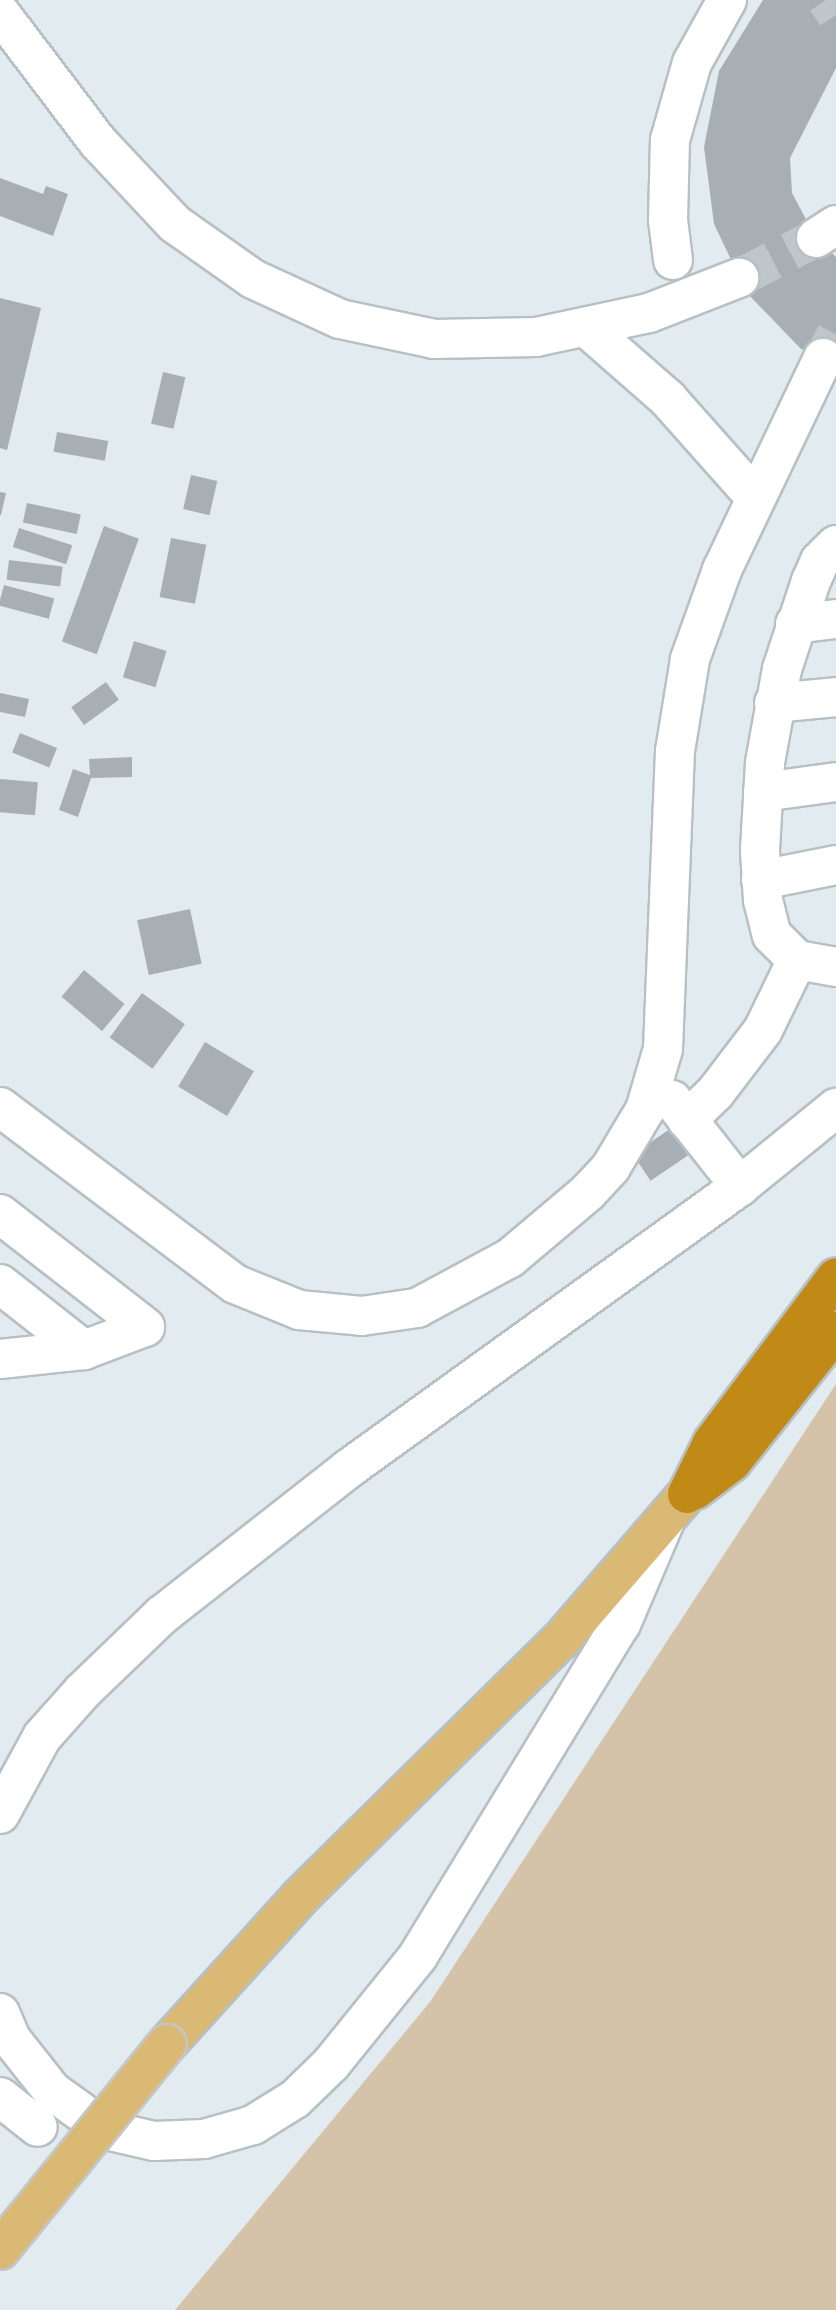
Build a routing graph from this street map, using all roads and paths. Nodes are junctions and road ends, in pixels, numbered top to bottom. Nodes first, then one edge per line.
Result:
1 (727, 0) edge
2 (0, 13) edge
3 (673, 260) dead end
4 (739, 278) tunnel mouth
5 (587, 328) junction
6 (823, 358) tunnel mouth
7 (755, 497) junction
8 (836, 545) edge
9 (836, 619) edge
10 (795, 624) junction
11 (836, 697) edge
12 (774, 704) junction
13 (836, 782) edge
14 (763, 792) junction
15 (836, 865) edge
16 (761, 880) junction
17 (797, 960) junction
18 (836, 967) edge
19 (656, 1080) junction
20 (0, 1107) edge
21 (836, 1108) edge
22 (687, 1120) junction
23 (740, 1186) junction
24 (0, 1214) edge
25 (836, 1278) edge
26 (0, 1284) edge
27 (836, 1331) edge
28 (84, 1350) junction
29 (0, 1359) edge
30 (676, 1507) junction
31 (0, 1814) edge
32 (0, 2013) edge
33 (0, 2097) edge
34 (38, 2127) dead end
35 (0, 2250) edge

1 - 3 street
2 - 5 street
4 - 5 street
5 - 7 street
6 - 7 street
7 - 19 street
8 - 10 street
9 - 10 street
10 - 12 street
11 - 12 street
12 - 14 street
13 - 14 street
14 - 16 street
15 - 16 street
16 - 17 street
17 - 18 street
17 - 22 street
19 - 20 street
19 - 22 street
21 - 23 street
22 - 23 street
23 - 31 street
24 - 28 street
25 - 30 highway
26 - 28 street
27 - 30 highway
28 - 29 street
30 - 32 street
30 - 35 main road, bridge
33 - 34 street

